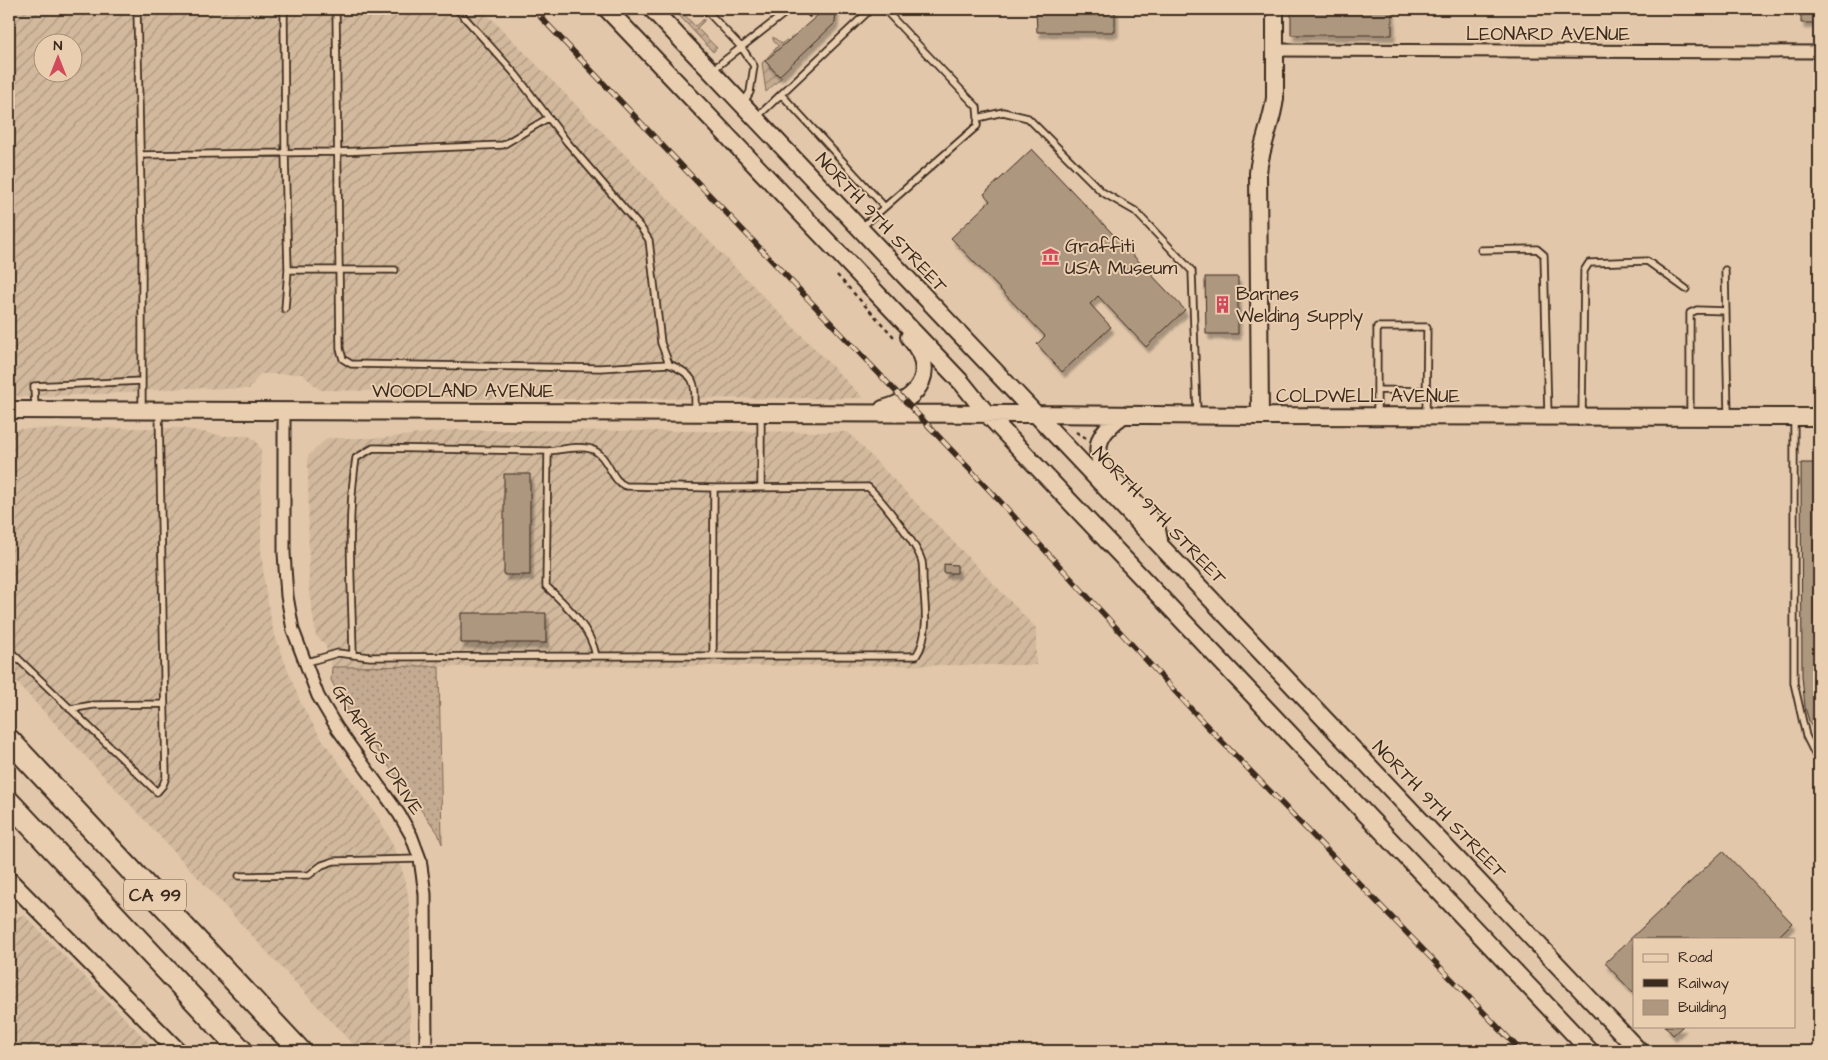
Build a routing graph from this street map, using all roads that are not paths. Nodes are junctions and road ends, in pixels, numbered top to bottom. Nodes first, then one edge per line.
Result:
1 (137, 9) edge
2 (284, 9) edge
3 (336, 9) edge
4 (457, 9) edge
5 (607, 9) edge
6 (652, 9) edge
7 (706, 9) edge
8 (790, 9) edge
9 (871, 9) edge
10 (884, 9) edge
11 (1275, 9) edge
12 (742, 48) junction
13 (1276, 50) junction
14 (1819, 52) edge
15 (711, 71) junction
16 (781, 94) junction
17 (742, 105) junction
18 (548, 118) junction
19 (755, 118) junction
20 (978, 118) junction
21 (337, 152) junction
22 (285, 153) junction
23 (140, 155) junction
24 (884, 206) junction
25 (860, 229) junction
26 (1481, 250) dead end
27 (288, 270) junction
28 (338, 270) junction
29 (396, 270) dead end
30 (1725, 270) dead end
31 (866, 282) junction
32 (1686, 289) dead end
33 (285, 309) dead end
34 (1726, 311) junction
35 (669, 364) junction
36 (142, 381) junction
37 (1377, 390) junction
38 (1426, 391) junction
39 (9, 410) edge
40 (35, 410) junction
41 (142, 410) junction
42 (159, 410) junction
43 (284, 410) junction
44 (695, 412) junction
45 (761, 412) junction
46 (866, 413) junction
47 (917, 414) joint
48 (987, 414) junction
49 (1034, 414) junction
50 (1123, 415) junction
51 (1198, 416) junction
52 (1260, 416) junction
53 (1377, 416) junction
54 (1426, 416) junction
55 (1690, 416) junction
56 (1728, 416) junction
57 (1548, 417) junction
58 (1582, 417) junction
59 (1794, 417) junction
60 (1819, 417) edge
61 (548, 451) junction
62 (760, 487) junction
63 (714, 488) junction
64 (1161, 547) junction
65 (9, 650) edge
66 (353, 655) junction
67 (596, 656) junction
68 (713, 656) junction
69 (304, 663) junction
70 (164, 704) junction
71 (70, 709) junction
72 (9, 740) edge
73 (1819, 762) edge
74 (9, 802) edge
75 (420, 859) junction
76 (239, 876) dead end
77 (9, 880) edge
78 (1561, 1021) junction
79 (178, 1051) edge
80 (242, 1051) edge
81 (300, 1051) edge
82 (426, 1051) edge
83 (1590, 1051) edge
84 (1599, 1051) edge
85 (1639, 1051) edge

1 - 23 lane
2 - 22 lane
3 - 21 lane
4 - 18 lane
5 - 31 street
6 - 15 street, NORTH 9TH STREET
7 - 12 lane
8 - 12 lane
9 - 16 lane
10 - 20 lane
11 - 13 street
12 - 15 lane
12 - 17 lane
13 - 14 street, LEONARD AVENUE
13 - 52 street
15 - 17 street, NORTH 9TH STREET
16 - 19 lane
16 - 24 lane
17 - 19 street, NORTH 9TH STREET
18 - 21 lane
18 - 35 lane
19 - 25 street, NORTH 9TH STREET
20 - 24 lane
20 - 51 lane
21 - 22 lane
21 - 28 lane
22 - 23 lane
22 - 27 lane
23 - 36 lane
24 - 25 lane
25 - 49 street, NORTH 9TH STREET
26 - 57 lane
27 - 28 lane
27 - 33 lane
28 - 29 lane
28 - 35 lane
30 - 34 lane
31 - 46 street
31 - 48 street
32 - 58 lane
34 - 55 lane
34 - 56 lane
35 - 44 lane
36 - 40 lane
36 - 41 lane
37 - 38 lane
37 - 38 lane
37 - 53 lane
38 - 54 lane
39 - 40 street, WOODLAND AVENUE
40 - 41 street, WOODLAND AVENUE
41 - 42 street, WOODLAND AVENUE
42 - 43 street, WOODLAND AVENUE
42 - 70 lane
43 - 44 street, WOODLAND AVENUE
43 - 69 street, GRAPHICS DRIVE
44 - 45 street, WOODLAND AVENUE
45 - 46 street, WOODLAND AVENUE
45 - 62 lane
46 - 47 street, WOODLAND AVENUE
47 - 48 street, COLDWELL AVENUE
48 - 49 street, COLDWELL AVENUE
48 - 78 street
49 - 50 street, COLDWELL AVENUE
49 - 64 street, NORTH 9TH STREET
50 - 51 street, COLDWELL AVENUE
50 - 64 street
51 - 52 street, COLDWELL AVENUE
52 - 53 street, COLDWELL AVENUE
53 - 54 street, COLDWELL AVENUE
54 - 57 street, COLDWELL AVENUE
55 - 56 street, COLDWELL AVENUE
55 - 58 street, COLDWELL AVENUE
56 - 59 street, COLDWELL AVENUE
57 - 58 street, COLDWELL AVENUE
59 - 60 street, COLDWELL AVENUE
59 - 73 lane
61 - 63 lane
61 - 66 lane
61 - 67 lane
62 - 63 lane
62 - 68 lane
63 - 68 lane
64 - 85 street, NORTH 9TH STREET
65 - 71 lane
66 - 67 lane
66 - 69 lane
67 - 68 lane
69 - 75 street, GRAPHICS DRIVE
70 - 71 lane
70 - 71 lane
72 - 81 highway, CA 99
74 - 80 highway, CA 99
75 - 76 lane
75 - 82 street, GRAPHICS DRIVE
77 - 79 street
78 - 83 street
78 - 84 street

